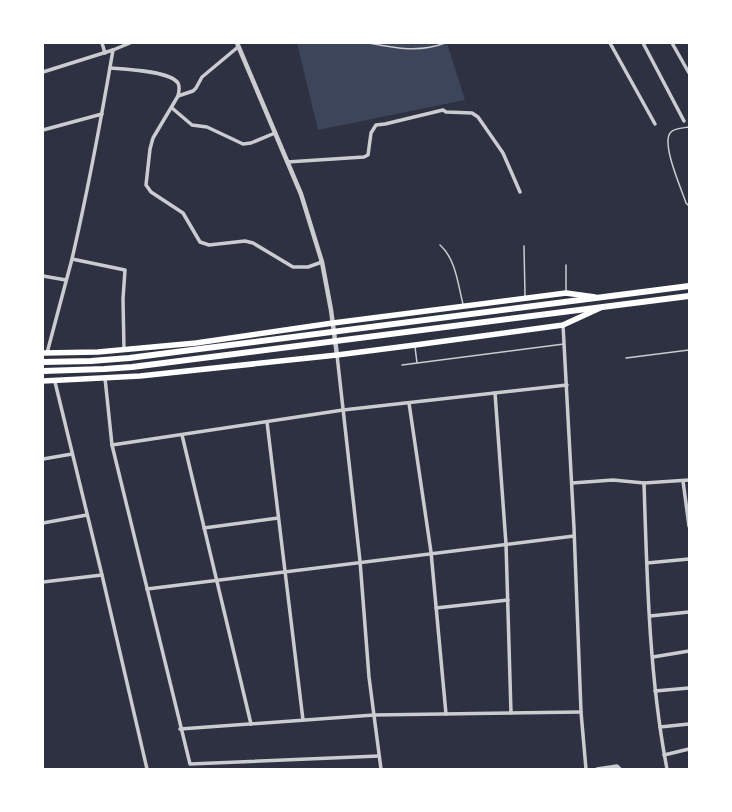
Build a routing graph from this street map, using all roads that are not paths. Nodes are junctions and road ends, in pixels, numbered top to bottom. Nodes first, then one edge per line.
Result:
1 (102, 43) edge
2 (130, 43) edge
3 (369, 43) edge
4 (445, 43) edge
5 (610, 43) edge
6 (643, 43) edge
7 (672, 43) edge
8 (237, 45) edge
9 (114, 50) junction
10 (105, 53) junction
11 (110, 68) junction
12 (43, 72) edge
13 (689, 73) edge
14 (178, 96) junction
15 (172, 108) junction
16 (102, 114) junction
17 (684, 121) dead end
18 (655, 124) dead end
19 (689, 127) edge
20 (43, 130) edge
21 (275, 133) junction
22 (287, 162) junction
23 (520, 192) dead end
24 (689, 206) edge
25 (440, 245) dead end
26 (524, 246) dead end
27 (72, 259) junction
28 (322, 262) junction
29 (566, 265) dead end
30 (43, 276) edge
31 (66, 280) junction
32 (689, 286) edge
33 (566, 293) junction
34 (689, 296) edge
35 (525, 298) junction
36 (600, 298) junction
37 (463, 306) junction
38 (602, 307) junction
39 (333, 323) junction
40 (564, 325) junction
41 (564, 344) junction
42 (415, 345) junction
43 (124, 350) junction
44 (689, 350) edge
45 (45, 353) edge
46 (337, 355) junction
47 (626, 358) dead end
48 (43, 362) edge
49 (417, 363) junction
50 (402, 365) dead end
51 (43, 371) edge
52 (105, 378) junction
53 (43, 381) edge
54 (55, 382) junction
55 (567, 384) junction
56 (495, 393) junction
57 (409, 403) junction
58 (343, 410) junction
59 (267, 422) junction
60 (182, 435) junction
61 (112, 445) junction
62 (72, 454) junction
63 (43, 458) edge
64 (689, 480) edge
65 (682, 481) junction
66 (572, 483) junction
67 (644, 483) junction
68 (87, 515) junction
69 (278, 518) junction
70 (43, 523) edge
71 (689, 526) edge
72 (204, 528) junction
73 (574, 536) junction
74 (506, 544) junction
75 (431, 552) junction
76 (689, 560) edge
77 (360, 561) junction
78 (647, 563) junction
79 (285, 570) junction
80 (102, 575) junction
81 (216, 579) junction
82 (43, 582) edge
83 (147, 589) junction
84 (508, 600) junction
85 (436, 608) junction
86 (689, 612) edge
87 (650, 616) junction
88 (689, 652) edge
89 (653, 657) junction
90 (689, 688) edge
91 (655, 691) junction
92 (581, 712) junction
93 (511, 713) junction
94 (446, 714) junction
95 (374, 715) junction
96 (303, 720) junction
97 (251, 724) junction
98 (689, 724) edge
99 (660, 727) junction
100 (180, 729) junction
101 (689, 749) edge
102 (664, 755) junction
103 (379, 756) junction
104 (147, 769) edge
105 (381, 769) edge
106 (586, 769) edge
107 (597, 769) edge
108 (620, 769) edge
109 (667, 769) edge

1 - 10 street
2 - 9 street
3 - 4 lane
5 - 18 street
6 - 17 street
7 - 13 street
8 - 14 street
8 - 21 street
9 - 10 street
9 - 11 street
10 - 12 street
11 - 14 street
11 - 16 street
14 - 15 street
15 - 21 street
15 - 28 street
16 - 20 street
16 - 27 street
19 - 24 lane
21 - 22 street
22 - 23 street
22 - 28 street
25 - 37 lane
26 - 35 lane
27 - 31 street
27 - 43 street
28 - 39 street
29 - 33 lane
30 - 31 street
31 - 45 street
32 - 36 highway
33 - 35 main road
33 - 36 main road
34 - 38 highway
35 - 37 main road
36 - 48 highway
37 - 39 main road
38 - 40 main road
38 - 51 highway
39 - 43 main road
39 - 46 street
40 - 41 street
40 - 42 main road
41 - 49 lane
41 - 55 street
42 - 46 main road
42 - 49 lane
43 - 45 main road
44 - 47 lane
46 - 52 main road
46 - 58 street
49 - 50 lane
52 - 54 main road
52 - 61 street
53 - 54 main road
54 - 62 street
55 - 56 street
55 - 66 street
56 - 57 street
56 - 74 street
57 - 58 street
57 - 75 street
58 - 59 street
58 - 77 street
59 - 60 street
59 - 69 street
60 - 61 street
60 - 72 street
61 - 83 street
62 - 63 street
62 - 68 street
64 - 65 street
65 - 67 street
65 - 71 street
66 - 67 street
66 - 73 street
67 - 78 street
68 - 70 street
68 - 80 street
69 - 72 street
69 - 79 street
72 - 81 street
73 - 74 street
73 - 92 street
74 - 75 street
74 - 84 street
75 - 77 street
75 - 85 street
76 - 78 street
77 - 79 street
77 - 95 street
78 - 87 street
79 - 81 street
79 - 96 street
80 - 82 street
80 - 104 street
81 - 83 street
81 - 97 street
83 - 100 street
84 - 85 street
84 - 93 street
85 - 94 street
86 - 87 street
87 - 89 street
88 - 89 street
89 - 91 street
90 - 91 street
91 - 99 street
92 - 93 street
92 - 106 street
93 - 94 street
94 - 95 street
95 - 96 street
95 - 103 street
96 - 97 street
97 - 100 street
98 - 99 street
99 - 102 street
100 - 103 street
101 - 102 street
102 - 109 street
103 - 105 street
107 - 108 street

